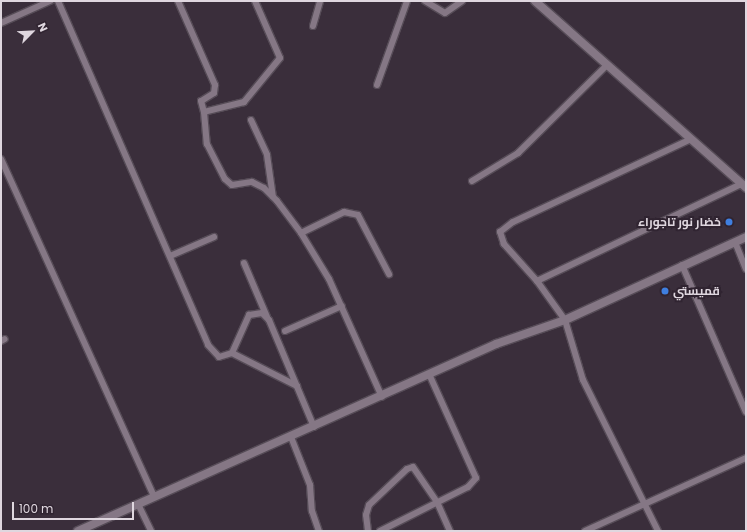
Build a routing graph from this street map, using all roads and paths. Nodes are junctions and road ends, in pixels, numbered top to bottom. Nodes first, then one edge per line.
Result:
1 (50, 1) edge
2 (58, 1) edge
3 (178, 1) edge
4 (255, 1) edge
5 (320, 1) edge
6 (407, 1) edge
7 (424, 1) edge
8 (462, 1) edge
9 (535, 1) edge
10 (1, 23) edge
11 (313, 26) dead end
12 (607, 64) junction
13 (377, 85) dead end
14 (204, 112) junction
15 (251, 120) dead end
16 (691, 140) junction
17 (1, 159) edge
18 (472, 181) dead end
19 (744, 186) edge
20 (273, 197) junction
21 (301, 233) junction
22 (214, 237) dead end
23 (746, 237) edge
24 (735, 242) junction
25 (170, 256) junction
26 (244, 263) dead end
27 (682, 265) junction
28 (746, 269) edge
29 (389, 274) dead end
30 (537, 281) junction
31 (342, 306) junction
32 (269, 320) junction
33 (564, 320) junction
34 (285, 331) dead end
35 (232, 353) junction
36 (430, 376) junction
37 (297, 386) junction
38 (382, 397) junction
39 (746, 412) edge
40 (314, 427) junction
41 (291, 437) junction
42 (746, 458) edge
43 (154, 496) junction
44 (437, 502) junction
45 (643, 503) junction
46 (138, 504) junction
47 (90, 529) edge
48 (78, 531) edge
49 (151, 531) edge
50 (320, 531) edge
51 (368, 531) edge
52 (380, 531) edge
53 (450, 531) edge
54 (585, 531) edge
55 (658, 531) edge

1 - 10 street
2 - 25 street
3 - 14 street
4 - 14 street
5 - 11 street
6 - 13 street
7 - 8 street
9 - 12 street
12 - 16 street
12 - 18 street
14 - 20 street
15 - 20 street
16 - 19 street
16 - 30 street
17 - 43 street
19 - 30 street
20 - 21 street
21 - 29 street
21 - 31 street
22 - 25 street
23 - 24 street
24 - 27 street
24 - 28 street
25 - 35 street
26 - 32 street
27 - 33 street
27 - 39 street
30 - 33 street
31 - 34 street
31 - 38 street
32 - 35 street
32 - 37 street
33 - 36 street
33 - 45 street
35 - 37 street
36 - 38 street
36 - 44 street
37 - 40 street
38 - 40 street
40 - 41 street
41 - 43 street
41 - 50 street
42 - 45 street
43 - 46 street
44 - 51 street
44 - 52 street
44 - 53 street
45 - 54 street
45 - 55 street
46 - 47 street
46 - 49 street
47 - 48 street

